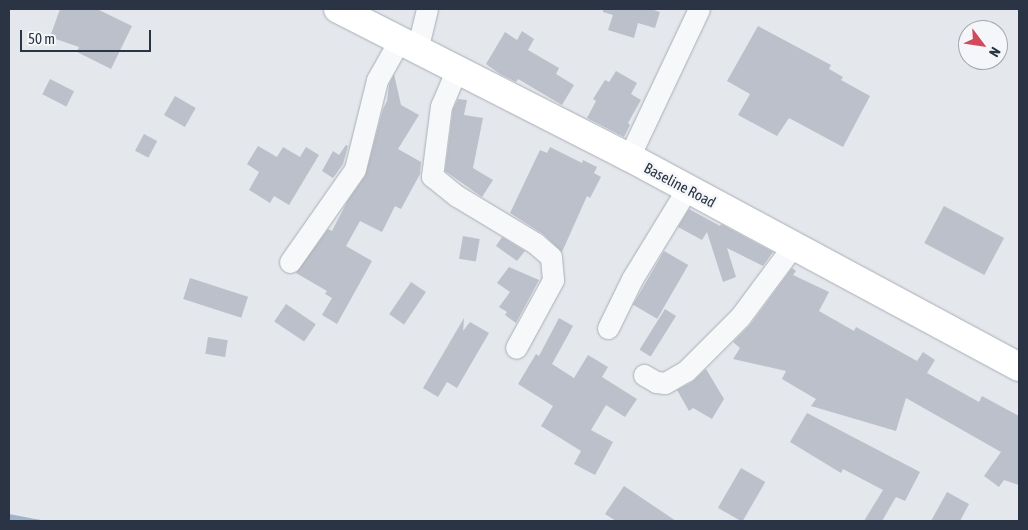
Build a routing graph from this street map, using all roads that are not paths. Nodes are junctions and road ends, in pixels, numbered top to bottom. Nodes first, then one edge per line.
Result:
1 (338, 9) edge
2 (427, 9) edge
3 (699, 9) edge
4 (408, 46) junction
5 (456, 71) junction
6 (629, 157) junction
7 (686, 188) junction
8 (793, 246) junction
9 (290, 262) dead end
10 (608, 328) dead end
11 (516, 348) dead end
12 (1019, 367) edge
13 (644, 375) dead end

1 - 4 main road, Baseline Road
2 - 4 street
3 - 6 street
4 - 5 main road, Baseline Road
4 - 9 street
5 - 6 main road, Baseline Road
5 - 11 street
6 - 7 main road, Baseline Road
7 - 8 main road, Baseline Road
7 - 10 street
8 - 12 main road, Baseline Road
8 - 13 street

